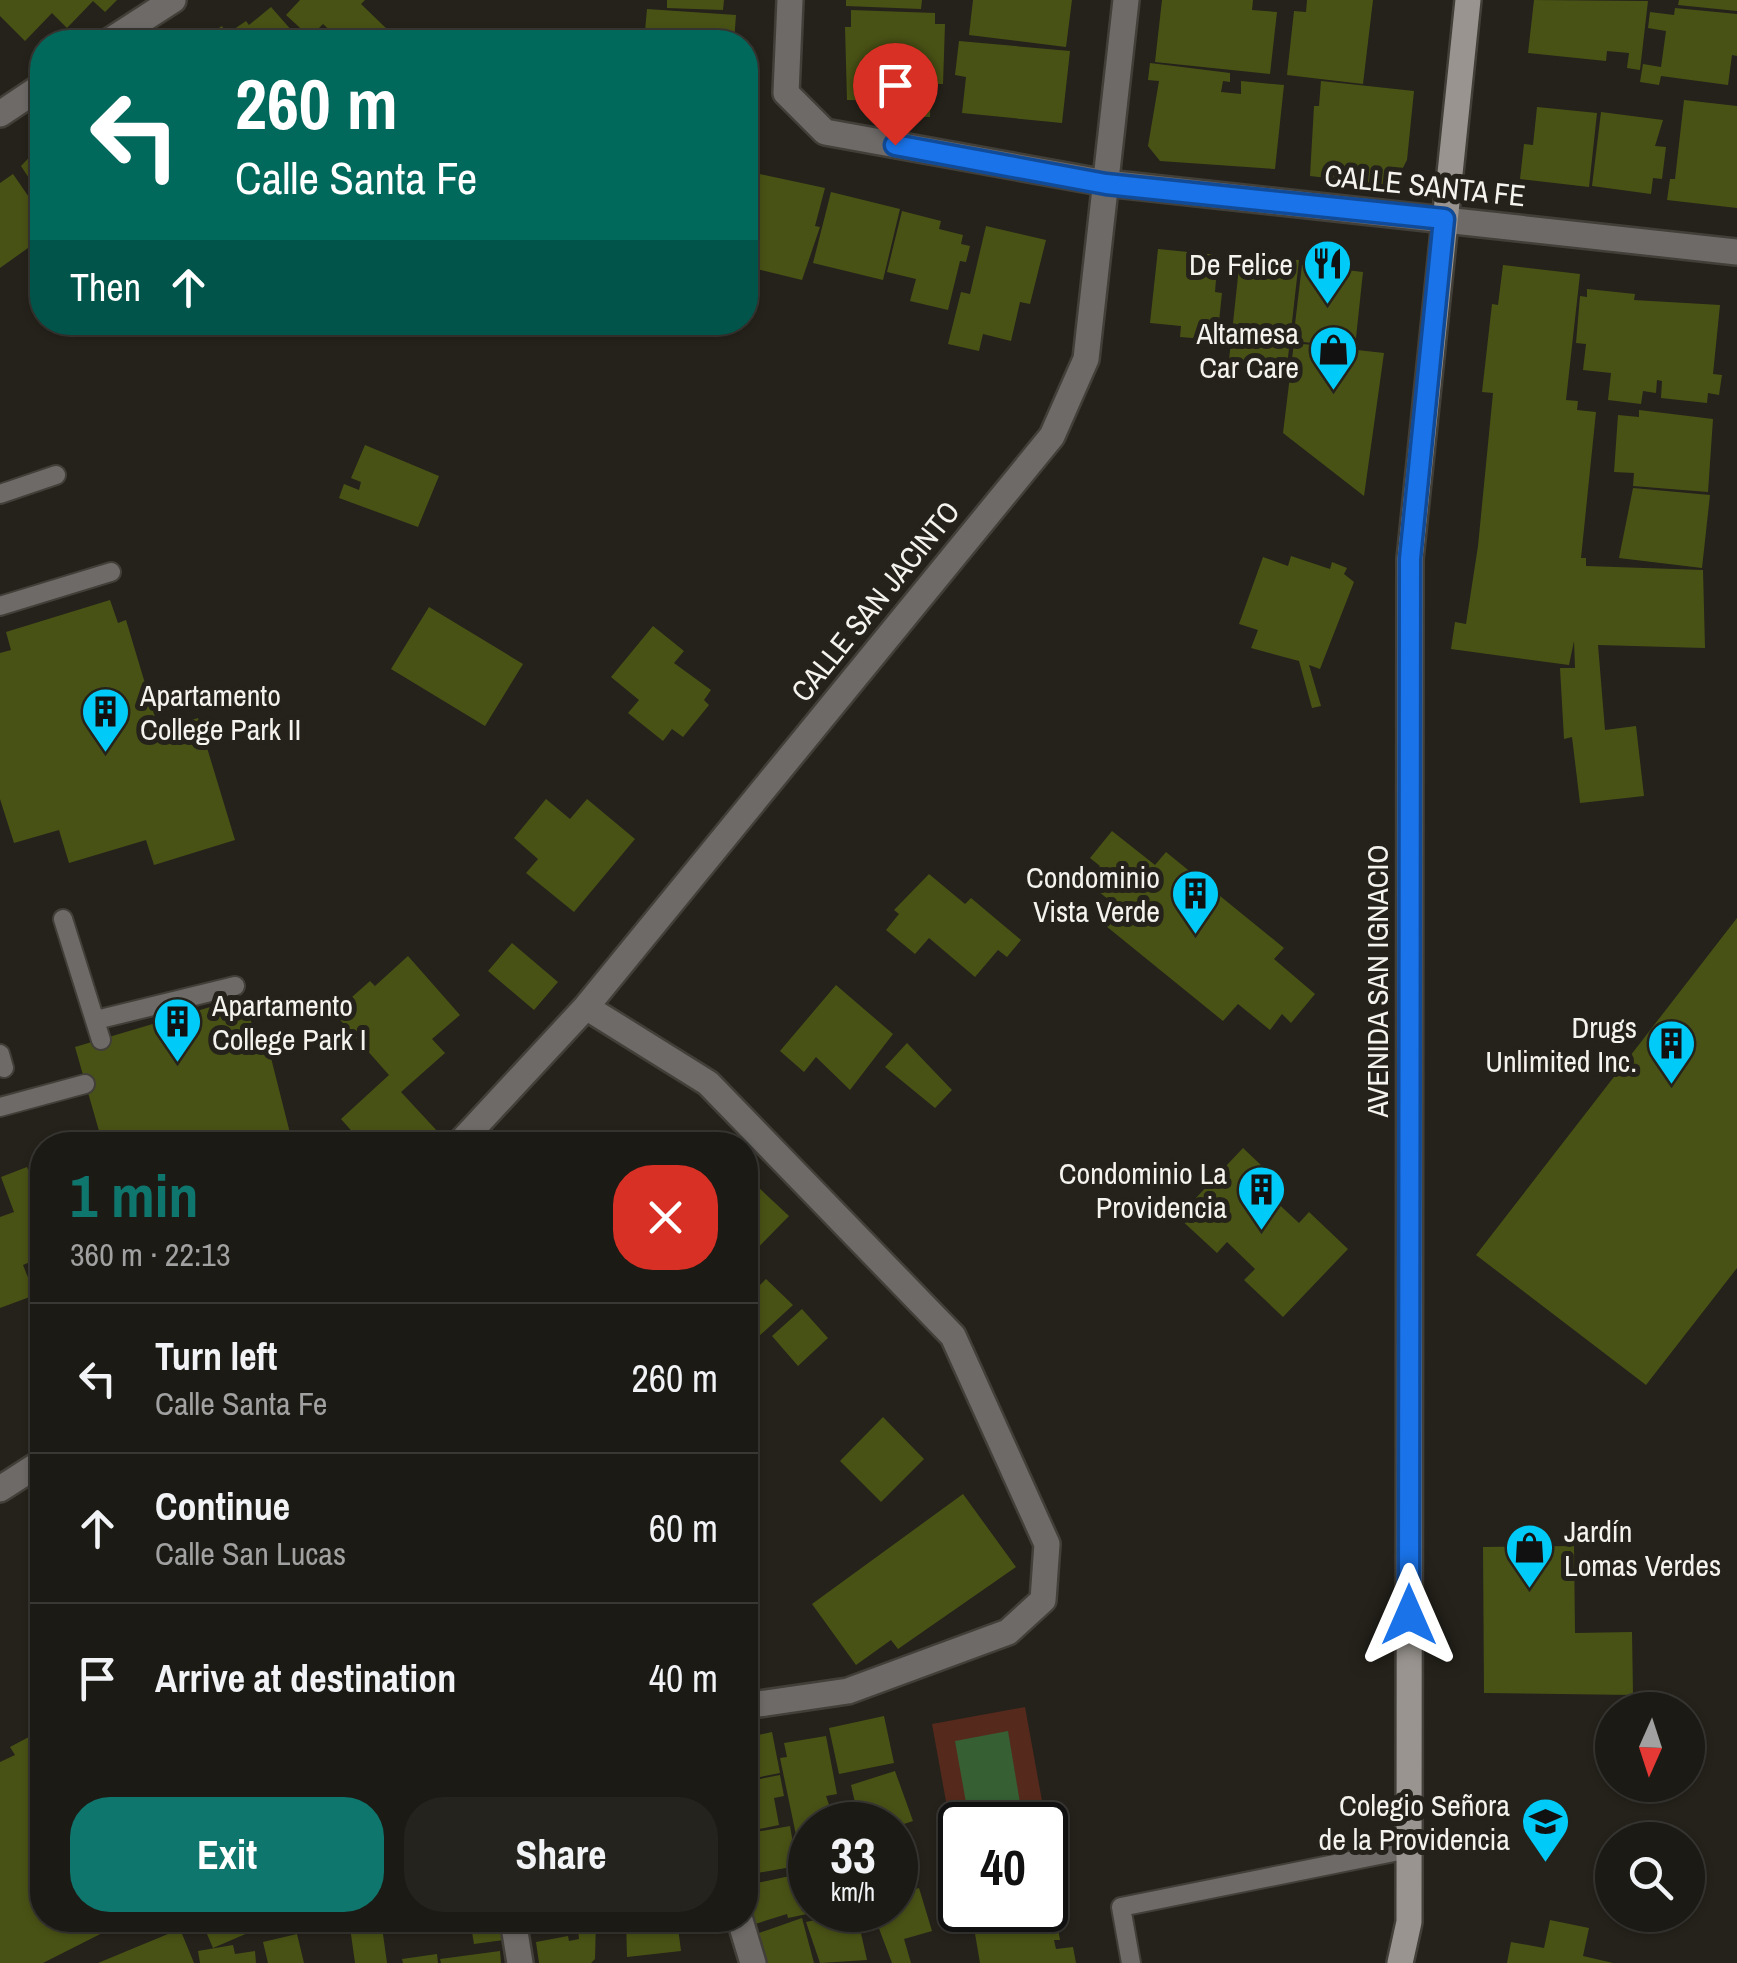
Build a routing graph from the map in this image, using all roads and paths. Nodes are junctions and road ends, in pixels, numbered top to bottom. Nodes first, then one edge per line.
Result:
1 (173, 0) edge
2 (790, 0) edge
3 (1126, 0) edge
4 (1468, 0) edge
5 (127, 30) edge
6 (30, 94) edge
7 (0, 114) edge
8 (1106, 184) junction
9 (1444, 219) junction
10 (1737, 252) edge
11 (56, 475) dead end
12 (0, 494) edge
13 (110, 572) dead end
14 (0, 606) edge
15 (63, 919) dead end
16 (235, 986) dead end
17 (586, 1007) junction
18 (96, 1020) junction
19 (101, 1040) dead end
20 (86, 1084) dead end
21 (0, 1107) edge
22 (470, 1132) edge
23 (755, 1132) edge
24 (758, 1135) edge
25 (30, 1470) edge
26 (0, 1489) edge
27 (758, 1704) edge
28 (1409, 1850) junction
29 (515, 1932) edge
30 (744, 1932) edge
31 (520, 1963) edge
32 (753, 1963) edge
33 (1131, 1963) edge
34 (1400, 1963) edge

1 - 5 street
2 - 8 street, CALLE SANTA FE
3 - 8 street, CALLE SAN JACINTO
4 - 9 street, AVENIDA SAN IGNACIO
6 - 7 street
8 - 9 street, CALLE SANTA FE
8 - 17 street, CALLE SAN JACINTO
9 - 10 street, CALLE SANTA FE
9 - 28 street, AVENIDA SAN IGNACIO
11 - 12 lane
13 - 14 lane
15 - 18 lane
16 - 18 lane
17 - 22 street, CALLE SAN JACINTO
17 - 23 street
18 - 19 lane
20 - 21 lane
24 - 27 street
25 - 26 street
28 - 33 lane
28 - 34 street, AVENIDA SAN IGNACIO
29 - 31 street
30 - 32 street

